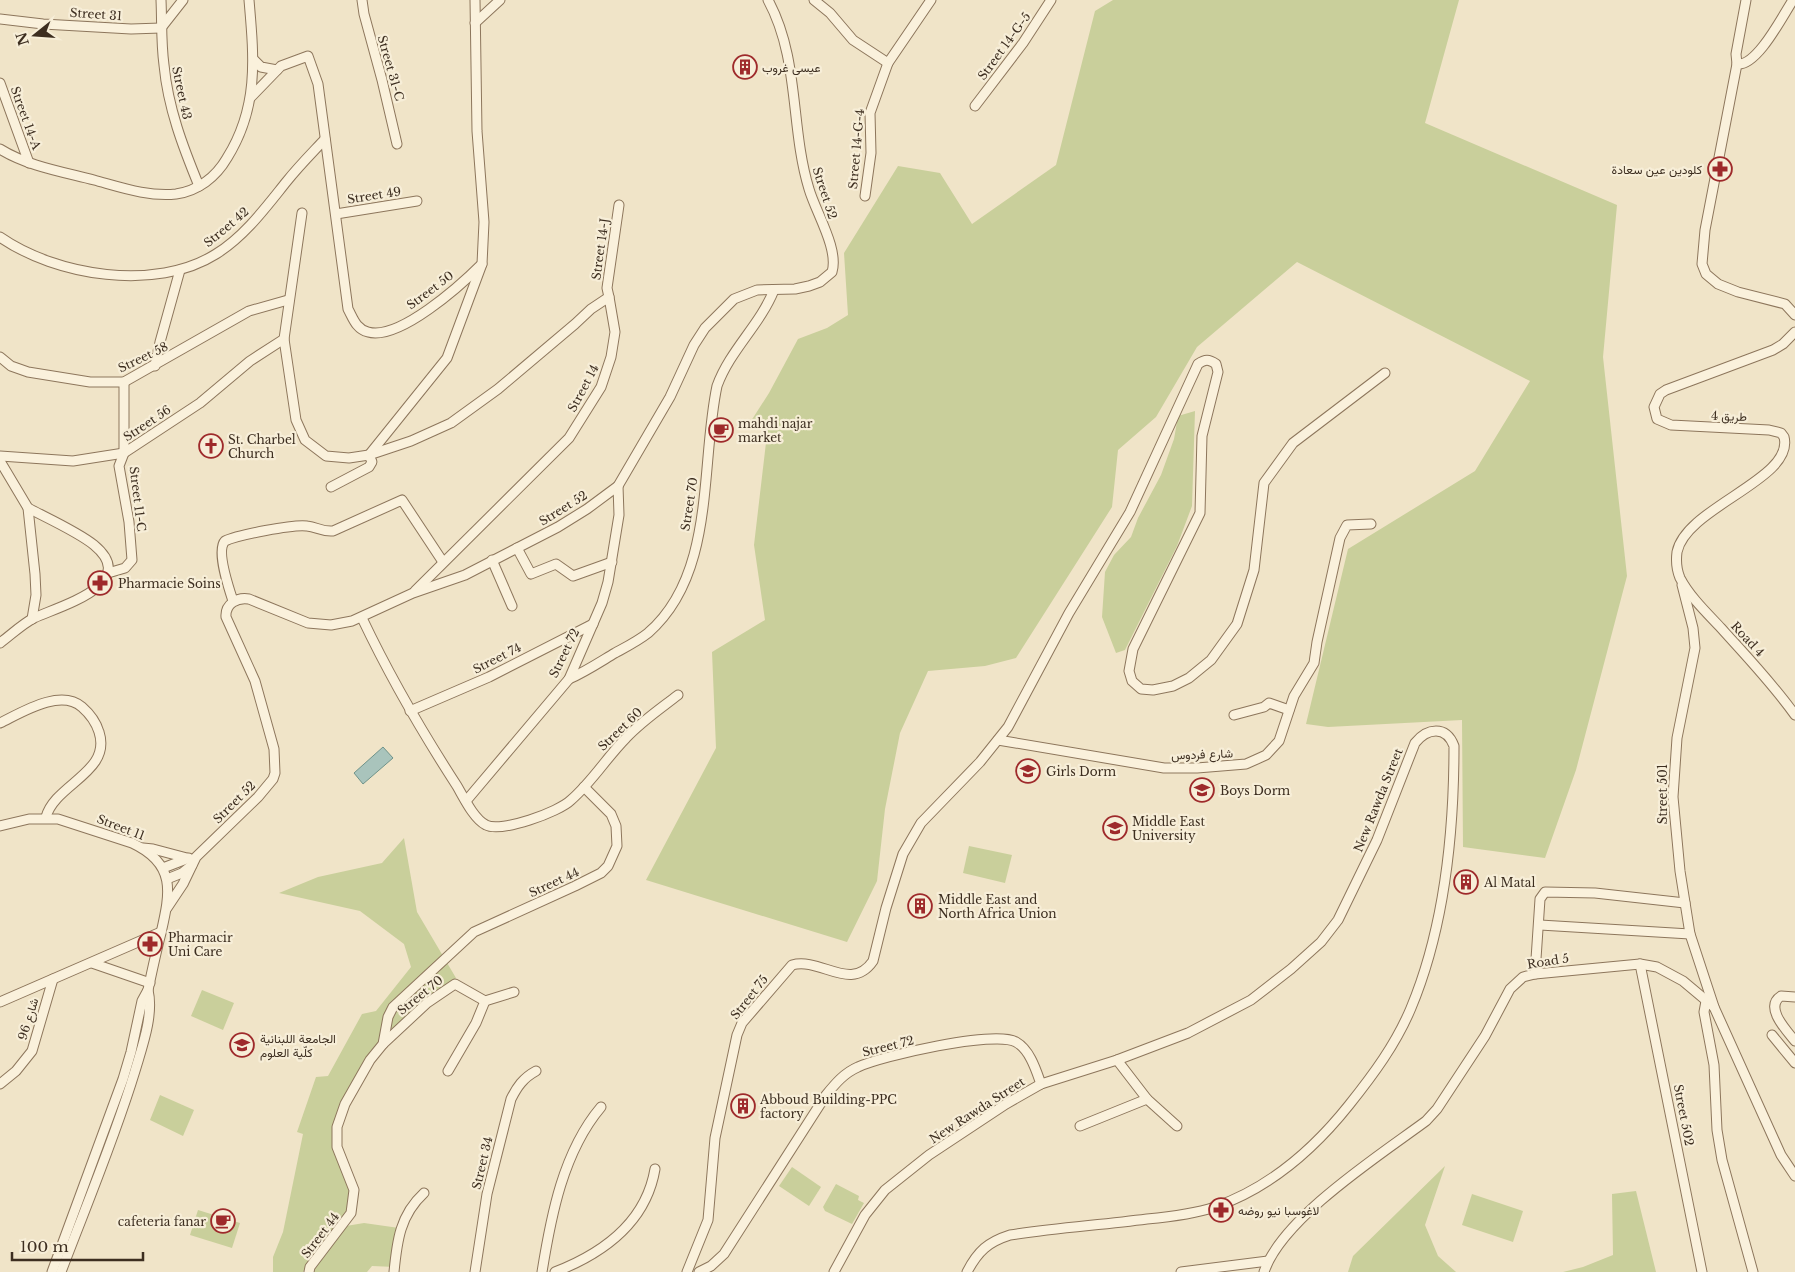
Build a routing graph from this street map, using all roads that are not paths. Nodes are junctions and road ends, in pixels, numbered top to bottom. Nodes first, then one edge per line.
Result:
1 (161, 0) edge
2 (183, 0) edge
3 (249, 0) edge
4 (362, 0) edge
5 (475, 0) edge
6 (500, 0) edge
7 (814, 0) edge
8 (931, 0) edge
9 (1051, 0) edge
10 (1746, 0) edge
11 (1793, 0) edge
12 (770, 1) edge
13 (0, 18) edge
14 (475, 23) junction
15 (161, 28) junction
16 (254, 60) junction
17 (888, 63) junction
18 (1737, 64) junction
19 (277, 70) junction
20 (0, 83) edge
21 (251, 97) junction
22 (975, 106) dead end
23 (325, 138) junction
24 (396, 144) dead end
25 (0, 149) edge
26 (29, 162) junction
27 (199, 186) junction
28 (865, 196) dead end
29 (417, 201) dead end
30 (619, 205) dead end
31 (302, 213) dead end
32 (336, 214) junction
33 (0, 237) edge
34 (482, 264) junction
35 (180, 270) junction
36 (774, 290) junction
37 (608, 297) junction
38 (288, 300) junction
39 (1795, 315) edge
40 (1795, 332) edge
41 (284, 339) junction
42 (0, 357) edge
43 (155, 366) junction
44 (1385, 373) dead end
45 (124, 382) junction
46 (124, 453) junction
47 (369, 455) junction
48 (0, 456) edge
49 (0, 461) edge
50 (618, 486) junction
51 (331, 487) dead end
52 (28, 508) junction
53 (1371, 524) dead end
54 (517, 548) junction
55 (492, 560) junction
56 (443, 562) junction
57 (612, 562) junction
58 (108, 572) junction
59 (1681, 580) junction
60 (413, 593) junction
61 (233, 601) junction
62 (512, 606) dead end
63 (362, 618) junction
64 (32, 619) junction
65 (593, 623) junction
66 (0, 643) edge
67 (569, 679) junction
68 (678, 695) dead end
69 (1289, 710) junction
70 (410, 711) junction
71 (1234, 715) dead end
72 (1795, 716) edge
73 (0, 723) edge
74 (1008, 727) junction
75 (998, 740) junction
76 (1018, 744) junction
77 (584, 787) junction
78 (466, 801) junction
79 (46, 817) junction
80 (0, 826) edge
81 (142, 848) junction
82 (192, 860) junction
83 (163, 868) junction
84 (167, 879) junction
85 (1685, 903) junction
86 (167, 908) junction
87 (1540, 925) junction
88 (161, 932) junction
89 (1690, 934) junction
90 (92, 963) junction
91 (1640, 964) junction
92 (1535, 974) junction
93 (53, 979) junction
94 (149, 986) junction
95 (514, 992) dead end
96 (1795, 997) edge
97 (485, 1001) junction
98 (1706, 1001) junction
99 (0, 1002) edge
100 (1714, 1007) junction
101 (1772, 1035) dead end
102 (1795, 1041) edge
103 (383, 1044) junction
104 (1117, 1060) junction
105 (1795, 1063) edge
106 (536, 1071) dead end
107 (448, 1072) dead end
108 (0, 1084) edge
109 (1041, 1084) junction
110 (1147, 1099) junction
111 (601, 1108) dead end
112 (1080, 1126) dead end
113 (1177, 1126) dead end
114 (655, 1169) dead end
115 (1795, 1176) edge
116 (424, 1193) dead end
117 (1268, 1261) junction
118 (52, 1272) edge
119 (60, 1272) edge
120 (309, 1272) edge
121 (394, 1272) edge
122 (475, 1272) edge
123 (542, 1272) edge
124 (555, 1272) edge
125 (687, 1272) edge
126 (699, 1272) edge
127 (834, 1272) edge
128 (967, 1272) edge
129 (1181, 1272) edge
130 (1264, 1272) edge
131 (1702, 1272) edge
132 (1753, 1272) edge

1 - 15 street, Street 43
2 - 15 street
3 - 16 street
4 - 24 street, Street 31-C
5 - 14 street
6 - 14 street
7 - 17 street
8 - 17 street, Street 14-G-4
9 - 22 street, Street 14-G-5
10 - 18 street
11 - 18 street
12 - 36 street, Street 52
13 - 15 street, Street 31
14 - 34 street
15 - 27 street, Street 43
16 - 19 street
16 - 21 street
17 - 28 street, Street 14-G-4
18 - 39 street
19 - 21 street, Street 50
19 - 23 street, Street 50
20 - 26 street, Street 14-A
21 - 27 street
23 - 32 street, Street 50
23 - 35 street, Street 42
25 - 26 street
26 - 27 street
29 - 32 street, Street 49
30 - 37 street, Street 14-J
31 - 38 street
32 - 34 street, Street 50
33 - 35 street, Street 42
34 - 47 street
35 - 43 street
36 - 50 street, Street 52
36 - 67 street, Street 70
37 - 47 street
37 - 56 street, Street 14
38 - 41 street
38 - 43 street, Street 58
40 - 59 street, طريق 4
41 - 46 street, Street 56
41 - 47 street
42 - 45 street, Street 58
43 - 45 street, Street 58
44 - 74 street
45 - 46 street, Street 11-C
46 - 48 street, Street 56
46 - 58 street, Street 11-C
47 - 51 street
49 - 52 street
50 - 54 street, Street 52
50 - 57 street, Street 72
52 - 58 street
52 - 64 street
53 - 69 street, شارع فردوس
54 - 55 street, Street 52
54 - 57 street
55 - 60 street, Street 52
55 - 62 street
56 - 60 street, Street 14
56 - 61 street
57 - 65 street, Street 72
58 - 64 street
59 - 72 street, Road 4
59 - 85 street, Street 501
60 - 63 street, Street 52
61 - 63 street, Street 52
61 - 82 street, Street 52
63 - 70 street
64 - 66 street
65 - 67 street, Street 72
65 - 70 street, Street 74
67 - 78 street, Street 72
68 - 77 street, Street 60
69 - 71 street
69 - 76 street, شارع فردوس
70 - 78 street
73 - 79 street
74 - 75 street
74 - 76 street
75 - 76 street, شارع فردوس
75 - 125 street, Street 75
77 - 78 street
77 - 103 street, Street 44
79 - 80 street, Street 11
79 - 81 street, Street 11
81 - 82 street
81 - 83 street, Street 11
82 - 83 street
82 - 84 street
82 - 86 street
83 - 84 street, Street 11
84 - 86 street, Street 11
85 - 87 street
85 - 89 street, Street 501
86 - 88 street, Street 11
87 - 89 street
87 - 92 street
88 - 90 street
88 - 94 street, Street 11
89 - 100 street, Street 501
90 - 93 street
90 - 94 street
91 - 92 street, Road 5
91 - 98 street, Road 5
91 - 131 street, Street 502
92 - 117 street, Road 5
93 - 99 street
93 - 108 street, شارع 96
94 - 118 street, Street 11
94 - 119 street, Street 11
95 - 97 street
96 - 102 street
97 - 103 street, Street 70
97 - 107 street
98 - 100 street, Road 5
98 - 132 street
100 - 115 street, Road 5
101 - 105 street
103 - 120 street, Street 44
104 - 109 street, New Rawda Street
104 - 110 street
104 - 128 street, New Rawda Street
106 - 122 street, Street 34
109 - 126 street, Street 72
109 - 127 street, New Rawda Street
110 - 112 street
110 - 113 street
111 - 123 street
114 - 124 street
116 - 121 street
117 - 129 street
117 - 130 street, Road 5

